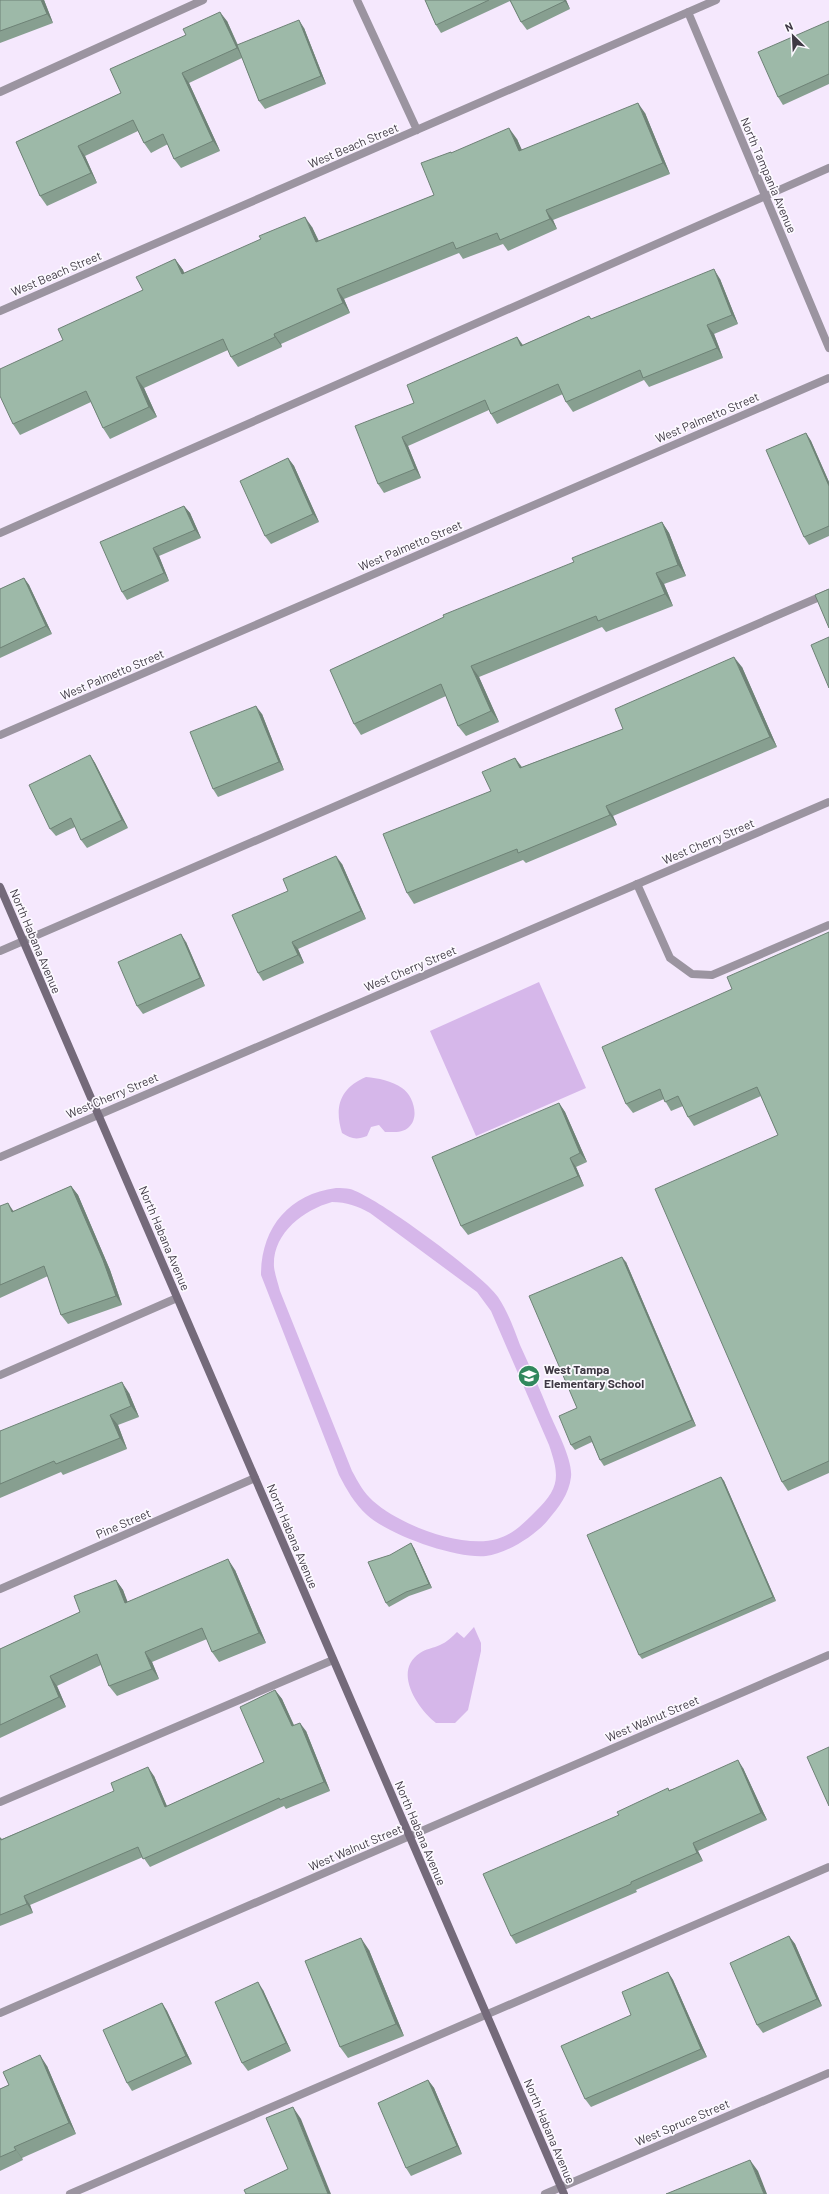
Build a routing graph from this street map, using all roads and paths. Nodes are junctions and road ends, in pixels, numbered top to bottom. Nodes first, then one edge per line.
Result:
1 (204, 0) edge
2 (357, 0) edge
3 (716, 0) edge
4 (688, 12) junction
5 (0, 92) edge
6 (417, 130) junction
7 (829, 168) edge
8 (765, 196) junction
9 (0, 311) edge
10 (829, 348) edge
11 (829, 378) edge
12 (0, 533) edge
13 (829, 593) edge
14 (0, 735) edge
15 (829, 802) edge
16 (637, 884) junction
17 (0, 887) edge
18 (829, 925) edge
19 (23, 941) junction
20 (0, 951) edge
21 (98, 1114) junction
22 (0, 1157) edge
23 (177, 1298) junction
24 (0, 1375) edge
25 (255, 1478) junction
26 (0, 1589) edge
27 (829, 1655) edge
28 (333, 1660) junction
29 (0, 1802) edge
30 (409, 1836) junction
31 (829, 1867) edge
32 (0, 2013) edge
33 (486, 2015) junction
34 (829, 2073) edge
35 (562, 2190) edge
36 (70, 2194) edge
37 (545, 2194) edge

1 - 5 street
2 - 6 street
3 - 4 street, West Beach Street
4 - 6 street, West Beach Street
4 - 8 street, North Tampania Avenue
6 - 9 street, West Beach Street
7 - 8 street
8 - 10 street, North Tampania Avenue
8 - 12 street
11 - 14 street, West Palmetto Street
13 - 19 street
15 - 16 street, West Cherry Street
16 - 18 street
16 - 21 street, West Cherry Street
17 - 19 street, North Habana Avenue
19 - 20 street
19 - 21 street, North Habana Avenue
21 - 22 street, West Cherry Street
21 - 23 street, North Habana Avenue
23 - 24 street
23 - 25 street, North Habana Avenue
25 - 26 street, Pine Street
25 - 28 street, North Habana Avenue
27 - 30 street, West Walnut Street
28 - 29 street
28 - 30 street, North Habana Avenue
30 - 32 street, West Walnut Street
30 - 33 street, North Habana Avenue
31 - 33 street
33 - 35 street, North Habana Avenue
33 - 36 street
34 - 35 street, West Spruce Street
35 - 37 street, West Spruce Street

